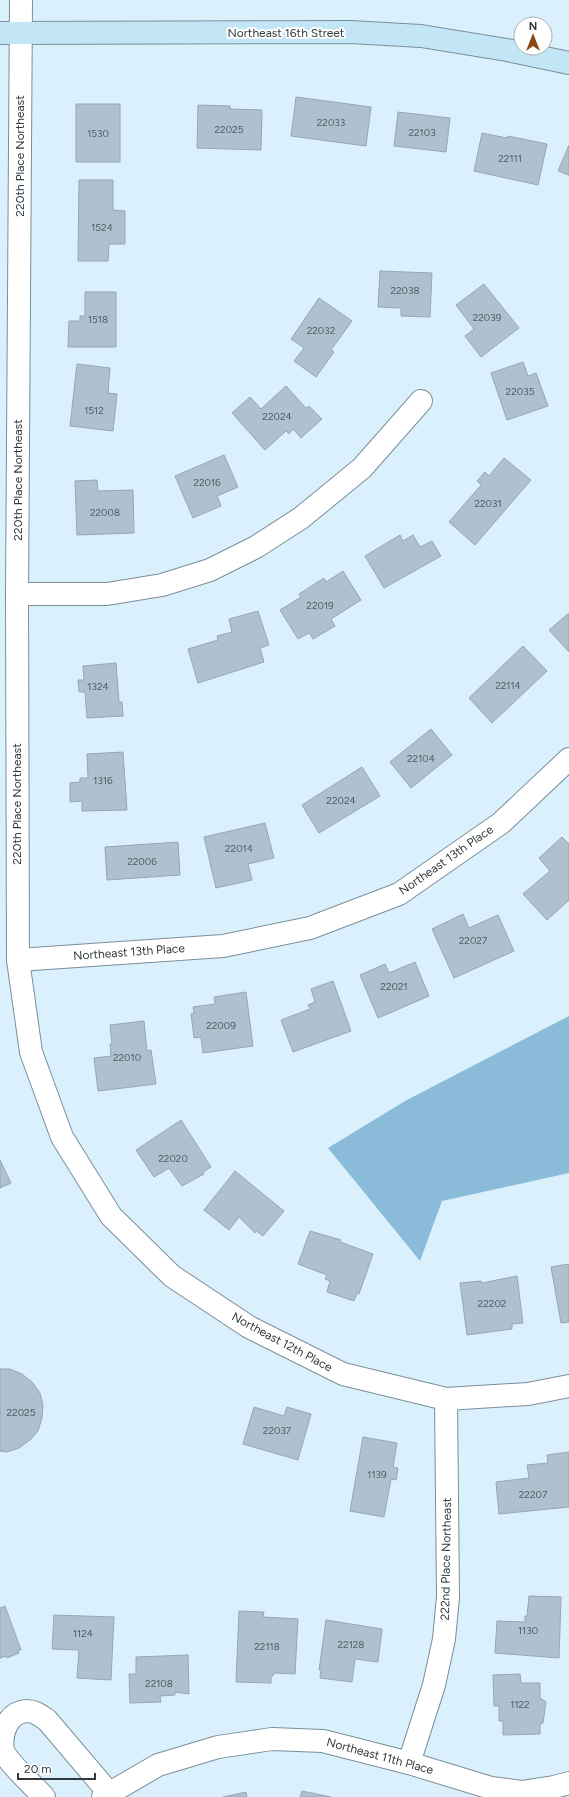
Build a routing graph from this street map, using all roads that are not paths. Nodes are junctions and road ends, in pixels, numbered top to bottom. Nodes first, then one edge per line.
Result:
1 (21, 0) edge
2 (10, 33) edge
3 (569, 62) edge
4 (421, 401) dead end
5 (17, 594) junction
6 (569, 759) edge
7 (18, 960) junction
8 (569, 1386) edge
9 (446, 1399) junction
10 (409, 1762) junction
11 (569, 1783) edge
12 (106, 1795) edge
13 (44, 1797) edge

1 - 2 street, 220th Place Northeast
2 - 3 street, Northeast 16th Street
2 - 5 street, 220th Place Northeast
4 - 5 street
5 - 7 street, 220th Place Northeast
6 - 7 street, Northeast 13th Place
7 - 9 street, Northeast 12th Place
8 - 9 street, Northeast 12th Place
9 - 10 street, 222nd Place Northeast
10 - 11 street, Northeast 11th Place
10 - 12 street, Northeast 11th Place
12 - 13 street

